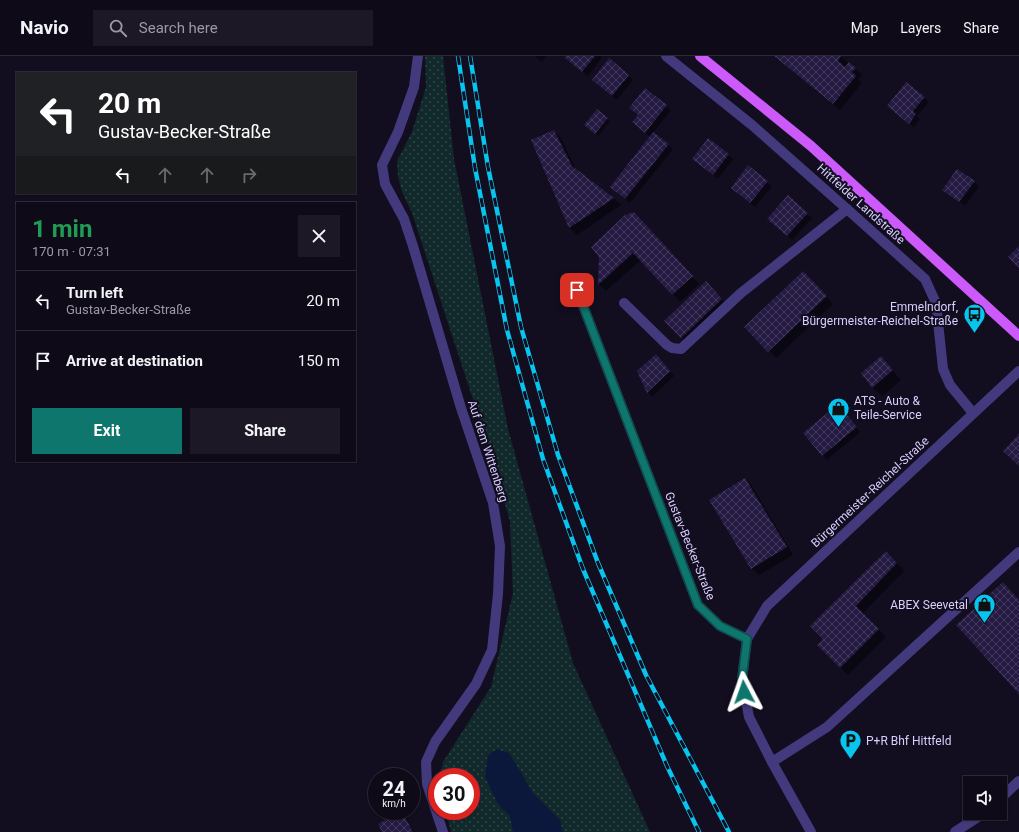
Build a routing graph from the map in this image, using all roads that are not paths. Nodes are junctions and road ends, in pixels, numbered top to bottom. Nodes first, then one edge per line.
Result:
1 (418, 56) edge
2 (666, 56) edge
3 (700, 56) edge
4 (847, 209) junction
5 (577, 290) dead end
6 (624, 303) dead end
7 (1019, 336) edge
8 (1019, 371) edge
9 (973, 413) junction
10 (1019, 552) edge
11 (747, 639) junction
12 (772, 762) junction
13 (1019, 781) edge
14 (1007, 792) edge
15 (973, 820) edge
16 (443, 832) edge
17 (811, 832) edge
18 (955, 832) edge

1 - 16 street, Auf dem Wittenberg
2 - 4 street, Hittfelder Landstraße
3 - 7 main road, Hittfelder Landstraße
4 - 6 street
4 - 9 street, Hittfelder Landstraße
5 - 11 street, Gustav-Becker-Straße
8 - 9 street, Bürgermeister-Reichel-Straße
9 - 11 street, Bürgermeister-Reichel-Straße
10 - 12 street
11 - 12 street
12 - 17 street
13 - 14 street
15 - 18 street

